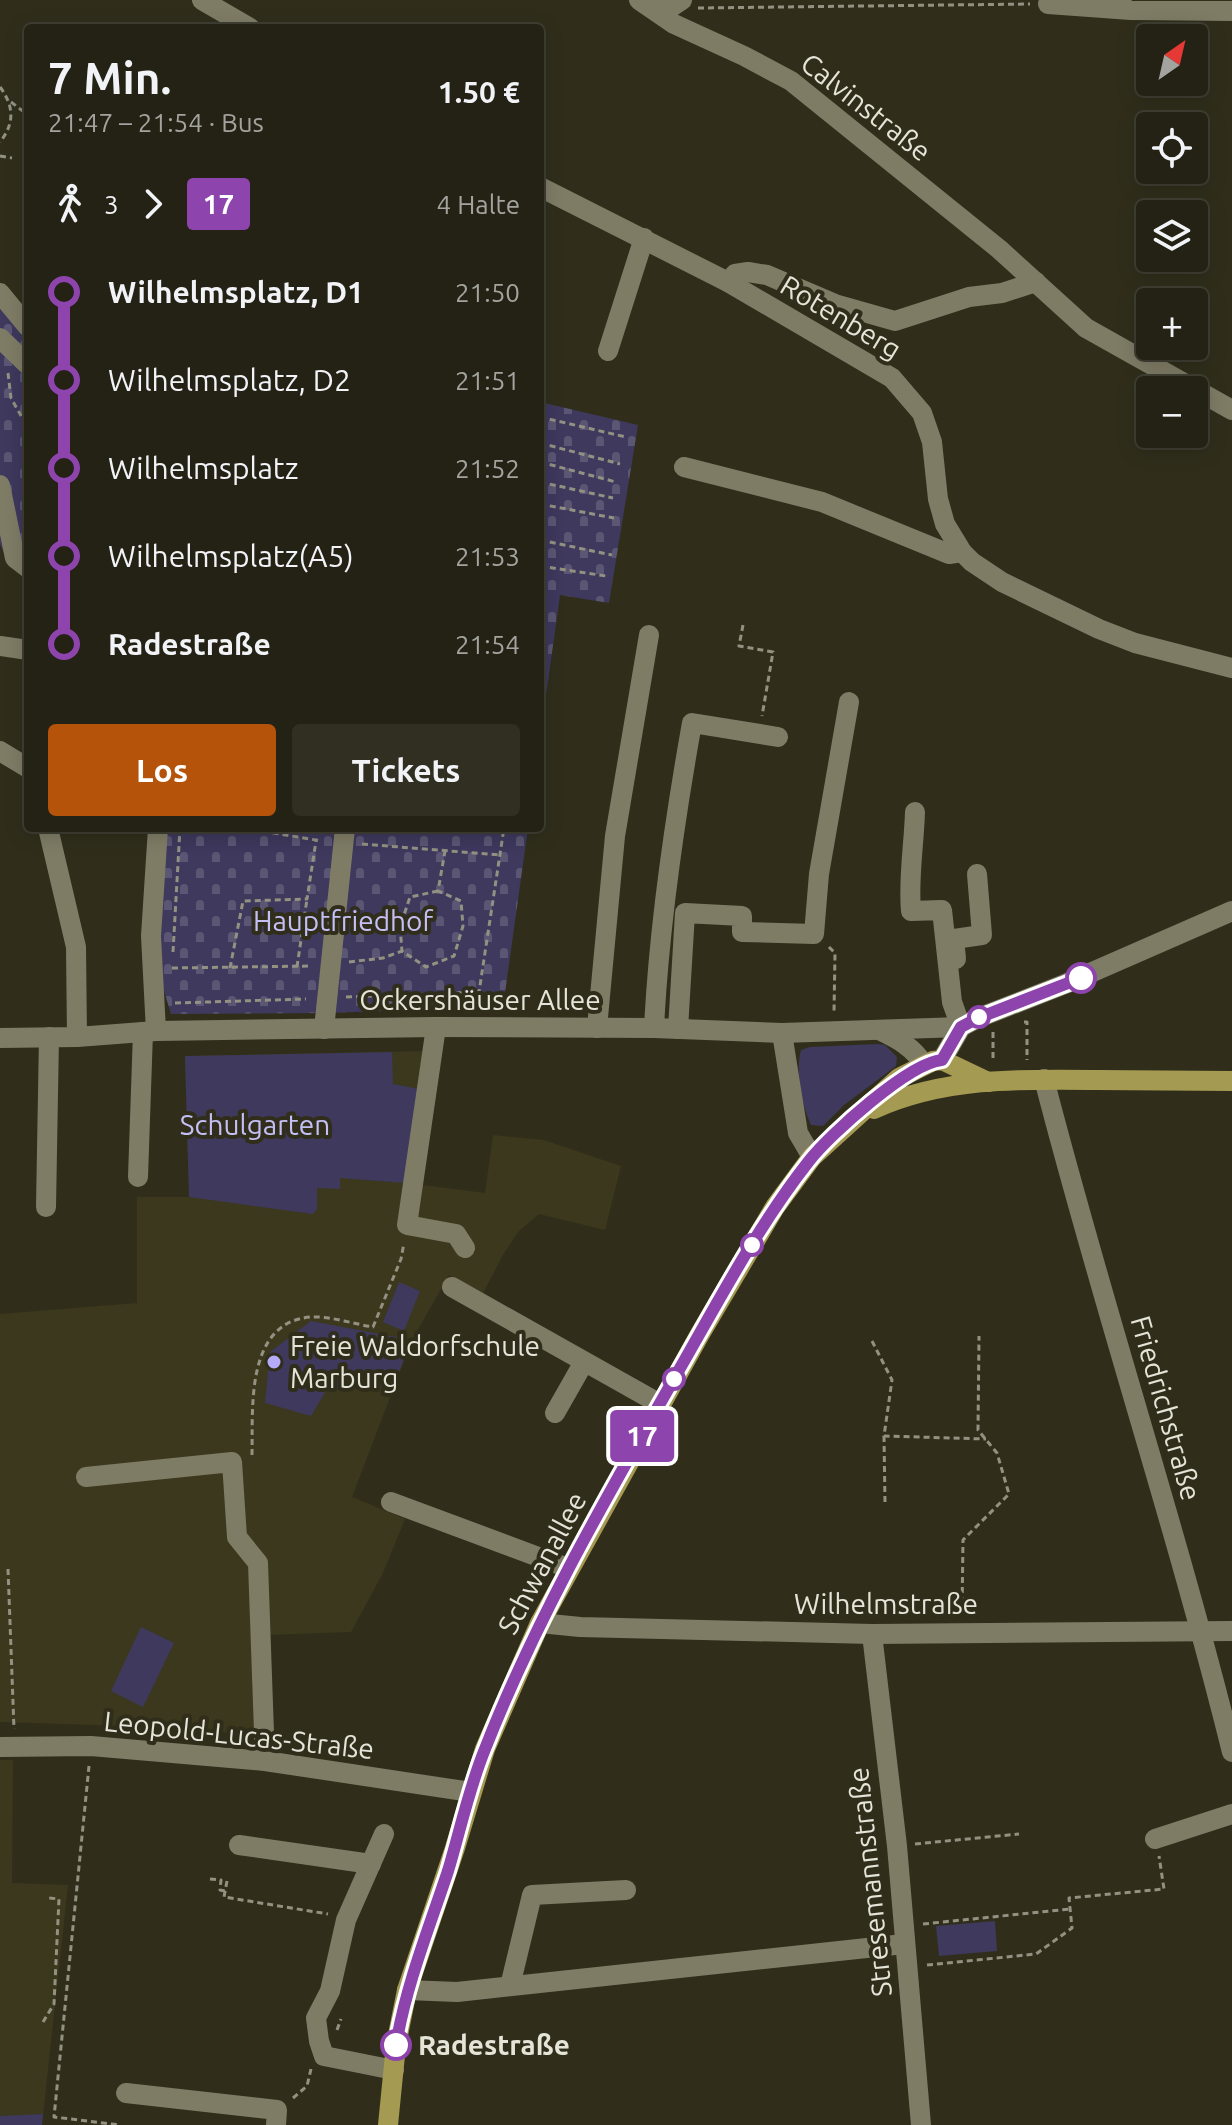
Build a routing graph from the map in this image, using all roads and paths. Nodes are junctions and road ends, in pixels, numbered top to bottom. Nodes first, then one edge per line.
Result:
1 (202, 0) edge
2 (636, 1) edge
3 (676, 4) edge
4 (1048, 4) joint
5 (1232, 11) edge
6 (243, 24) edge
7 (0, 87) edge
8 (11, 102) junction
9 (24, 112) edge
10 (0, 142) edge
11 (0, 156) edge
12 (12, 158) dead end
13 (544, 189) edge
14 (644, 238) junction
15 (728, 282) junction
16 (1036, 282) junction
17 (0, 293) edge
18 (24, 322) edge
19 (5, 342) edge
20 (608, 351) dead end
21 (24, 361) edge
22 (1232, 410) edge
23 (544, 418) edge
24 (24, 421) edge
25 (626, 437) dead end
26 (544, 444) edge
27 (544, 463) edge
28 (620, 464) dead end
29 (684, 467) dead end
30 (616, 482) dead end
31 (544, 483) edge
32 (0, 485) edge
33 (613, 498) dead end
34 (544, 505) edge
35 (614, 518) dead end
36 (544, 541) edge
37 (962, 552) junction
38 (612, 555) dead end
39 (24, 565) edge
40 (544, 567) edge
41 (606, 576) dead end
42 (743, 625) dead end
43 (649, 635) dead end
44 (0, 646) edge
45 (24, 649) edge
46 (1232, 668) edge
47 (849, 702) dead end
48 (768, 736) joint
49 (0, 751) edge
50 (24, 766) edge
51 (915, 812) dead end
52 (49, 832) edge
53 (158, 832) edge
54 (180, 832) edge
55 (277, 832) edge
56 (503, 832) edge
57 (344, 835) edge
58 (316, 841) junction
59 (445, 851) junction
60 (500, 855) junction
61 (977, 874) dead end
62 (438, 891) junction
63 (307, 899) junction
64 (1232, 911) edge
65 (814, 934) junction
66 (402, 951) junction
67 (173, 953) dead end
68 (340, 963) dead end
69 (318, 965) dead end
70 (297, 967) junction
71 (172, 968) dead end
72 (230, 968) junction
73 (171, 994) dead end
74 (326, 998) junction
75 (1027, 1022) dead end
76 (436, 1027) junction
77 (961, 1027) junction
78 (597, 1028) junction
79 (654, 1028) junction
80 (324, 1029) junction
81 (678, 1029) junction
82 (150, 1031) junction
83 (881, 1031) junction
84 (993, 1031) dead end
85 (834, 1032) junction
86 (782, 1033) junction
87 (49, 1037) junction
88 (77, 1037) junction
89 (0, 1038) edge
90 (1027, 1058) dead end
91 (993, 1060) dead end
92 (933, 1062) junction
93 (1044, 1079) junction
94 (1232, 1081) edge
95 (988, 1082) junction
96 (856, 1117) junction
97 (812, 1157) junction
98 (138, 1177) dead end
99 (46, 1207) dead end
100 (407, 1225) junction
101 (465, 1248) dead end
102 (452, 1287) dead end
103 (979, 1336) dead end
104 (872, 1341) dead end
105 (584, 1362) junction
106 (660, 1404) junction
107 (555, 1413) dead end
108 (884, 1436) junction
109 (986, 1439) junction
110 (252, 1465) dead end
111 (86, 1477) dead end
112 (391, 1502) dead end
113 (885, 1503) dead end
114 (568, 1568) junction
115 (8, 1569) dead end
116 (540, 1623) junction
117 (1202, 1631) junction
118 (1232, 1631) edge
119 (962, 1632) junction
120 (872, 1634) junction
121 (7, 1746) edge
122 (91, 1746) junction
123 (1232, 1752) edge
124 (265, 1761) junction
125 (471, 1792) junction
126 (1232, 1814) edge
127 (384, 1834) dead end
128 (1019, 1834) dead end
129 (1155, 1839) joint
130 (239, 1845) dead end
131 (897, 1846) junction
132 (371, 1864) junction
133 (210, 1879) dead end
134 (227, 1881) dead end
135 (626, 1890) dead end
136 (225, 1891) junction
137 (49, 1898) dead end
138 (1070, 1909) junction
139 (348, 1917) junction
140 (904, 1935) junction
141 (908, 1967) junction
142 (510, 1986) junction
143 (407, 1990) junction
144 (43, 2022) dead end
145 (319, 2041) junction
146 (394, 2070) junction
147 (126, 2093) dead end
148 (277, 2118) edge
149 (120, 2125) edge
150 (388, 2125) edge
151 (921, 2125) edge

1 - 6 street
2 - 3 street
2 - 16 street, Calvinstraße
3 - 4 path
4 - 5 street
7 - 8 path
8 - 9 path
8 - 10 path
11 - 12 path
13 - 14 street, Rotenberg
14 - 15 street, Rotenberg
14 - 20 street
15 - 16 street
15 - 37 street, Rotenberg
16 - 22 street, Calvinstraße
17 - 18 street
19 - 21 street
19 - 24 path
23 - 25 path
26 - 28 path
27 - 30 path
29 - 37 street
31 - 33 path
32 - 39 street
34 - 35 path
36 - 38 path
37 - 46 street, Rotenberg
40 - 41 path
42 - 48 path
43 - 78 street
44 - 45 street
47 - 65 street
48 - 79 street
49 - 50 street
51 - 77 street
52 - 88 street
53 - 82 street
54 - 67 path
55 - 58 path
56 - 60 path
57 - 58 path
57 - 59 path
57 - 74 street
58 - 63 path
59 - 60 path
59 - 62 path
60 - 74 path
61 - 77 street
62 - 66 path
62 - 66 path
63 - 70 path
63 - 72 path
64 - 77 street
65 - 81 street
65 - 85 path
66 - 68 path
69 - 70 path
70 - 72 path
71 - 72 path
73 - 74 path
74 - 80 street
75 - 90 path
76 - 78 street, Ockershäuser Allee
76 - 80 street, Ockershäuser Allee
76 - 100 street
77 - 83 street, Ockershäuser Allee
77 - 92 street
78 - 79 street, Ockershäuser Allee
79 - 81 street, Ockershäuser Allee
80 - 82 street, Ockershäuser Allee
81 - 86 street, Ockershäuser Allee
82 - 88 street, Ockershäuser Allee
82 - 98 street
83 - 85 street, Ockershäuser Allee
83 - 92 street
84 - 91 path
85 - 86 street, Ockershäuser Allee
86 - 97 street
87 - 88 street, Ockershäuser Allee
87 - 89 street, Ockershäuser Allee
87 - 99 street
92 - 95 main road
92 - 96 main road, Schwanallee
93 - 94 main road
93 - 95 main road
93 - 117 street, Friedrichstraße
95 - 96 main road
96 - 97 main road, Schwanallee
97 - 106 main road, Schwanallee
100 - 101 street
100 - 110 path
102 - 105 street
103 - 109 path
104 - 108 path
105 - 106 street
105 - 107 street
106 - 114 main road, Schwanallee
108 - 109 path
108 - 113 path
109 - 119 path
111 - 124 street
112 - 114 street
114 - 116 main road, Schwanallee
115 - 121 path
116 - 120 street, Wilhelmstraße
116 - 125 main road, Schwanallee
117 - 118 street, Wilhelmstraße
117 - 119 street, Wilhelmstraße
117 - 123 street, Friedrichstraße
119 - 120 street, Wilhelmstraße
120 - 131 street, Stresemannstraße
121 - 122 street, Leopold-Lucas-Straße
122 - 124 street, Leopold-Lucas-Straße
122 - 149 path
124 - 125 street, Leopold-Lucas-Straße
125 - 143 main road, Schwanallee
126 - 129 street
127 - 132 street
128 - 131 path
129 - 138 path
130 - 132 street
131 - 140 street, Stresemannstraße
132 - 139 street
133 - 136 path
134 - 136 path
135 - 142 street
136 - 139 path
137 - 144 path
138 - 140 path
138 - 141 path
139 - 145 street
140 - 141 street, Stresemannstraße
140 - 142 street
141 - 151 street, Stresemannstraße
142 - 143 street
143 - 146 main road, Schwanallee
145 - 146 street
145 - 148 path
146 - 150 main road, Schwanallee
147 - 148 street

